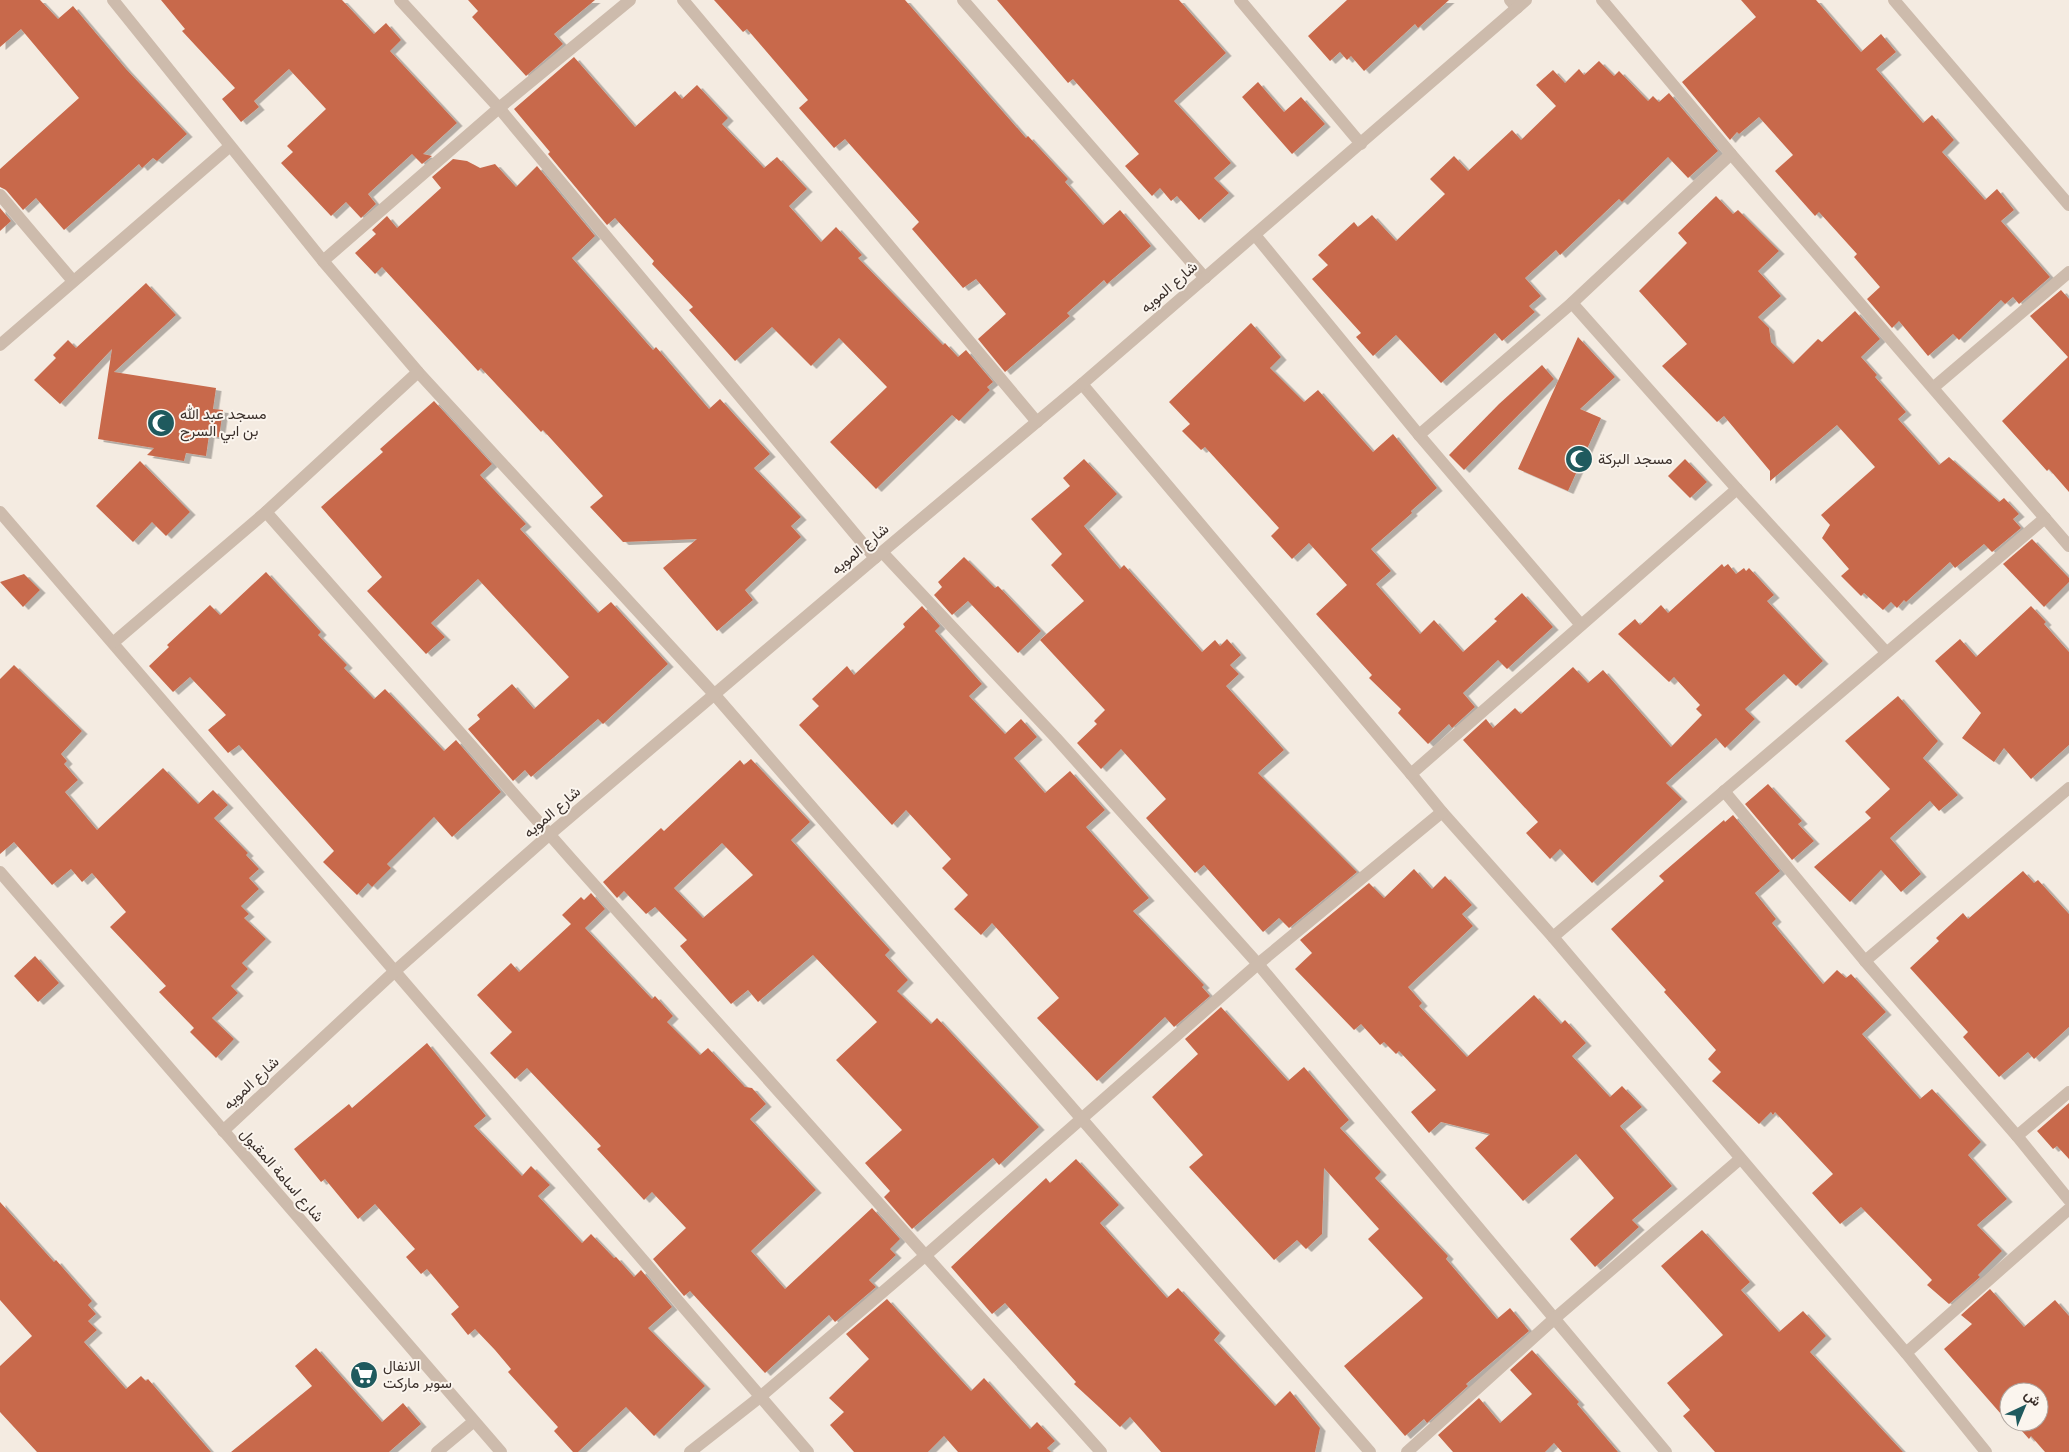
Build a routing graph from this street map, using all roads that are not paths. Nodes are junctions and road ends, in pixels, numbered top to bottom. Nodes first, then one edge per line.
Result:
1 (113, 0) edge
2 (400, 0) edge
3 (630, 0) edge
4 (683, 0) edge
5 (963, 0) edge
6 (1240, 0) edge
7 (1602, 0) edge
8 (1894, 0) edge
9 (1518, 3) edge
10 (499, 108) junction
11 (1361, 144) junction
12 (230, 147) junction
13 (1731, 154) junction
14 (0, 195) edge
15 (2069, 205) edge
16 (1255, 235) junction
17 (323, 261) junction
18 (2069, 272) edge
19 (1205, 278) junction
20 (74, 281) junction
21 (1572, 303) junction
22 (0, 345) edge
23 (418, 372) junction
24 (1082, 384) junction
25 (1934, 387) junction
26 (1037, 422) junction
27 (1419, 435) junction
28 (1736, 489) junction
29 (0, 512) edge
30 (266, 512) junction
31 (2045, 518) junction
32 (2069, 546) edge
33 (878, 555) junction
34 (1581, 625) junction
35 (114, 642) junction
36 (1886, 652) junction
37 (714, 694) junction
38 (1411, 774) junction
39 (2069, 788) edge
40 (1724, 791) junction
41 (1442, 812) junction
42 (550, 834) junction
43 (0, 872) edge
44 (1553, 937) junction
45 (1865, 962) junction
46 (1258, 964) junction
47 (396, 971) junction
48 (2069, 1092) edge
49 (1082, 1118) junction
50 (223, 1131) junction
51 (2017, 1136) junction
52 (1740, 1160) junction
53 (2069, 1200) edge
54 (2069, 1209) edge
55 (926, 1255) junction
56 (1554, 1319) junction
57 (1906, 1353) junction
58 (760, 1397) junction
59 (473, 1422) junction
60 (437, 1452) edge
61 (501, 1452) edge
62 (690, 1452) edge
63 (808, 1452) edge
64 (1101, 1452) edge
65 (1370, 1452) edge
66 (1407, 1452) edge
67 (1666, 1452) edge
68 (1986, 1452) edge

1 - 12 street
2 - 10 street
3 - 10 street
4 - 26 street
5 - 19 street
6 - 11 street
7 - 13 street
8 - 15 street
9 - 11 street, شارع المويه
10 - 17 street
10 - 33 street
11 - 16 street, شارع المويه
12 - 17 street
12 - 20 street
13 - 21 street
13 - 25 street
14 - 20 street
16 - 19 street, شارع المويه
16 - 27 street
17 - 23 street
18 - 25 street
19 - 24 street, شارع المويه
20 - 22 street
21 - 27 street
21 - 28 street
23 - 30 street
23 - 37 street
24 - 26 street, شارع المويه
24 - 38 street
25 - 31 street
26 - 33 street, شارع المويه
27 - 34 street
28 - 34 street
28 - 36 street
29 - 35 street
30 - 35 street
30 - 42 street
31 - 32 street
31 - 36 street
33 - 37 street, شارع المويه
33 - 46 street
34 - 38 street
35 - 47 street
36 - 40 street
37 - 42 street, شارع المويه
37 - 49 street
38 - 41 street
39 - 45 street
40 - 44 street
40 - 45 street
41 - 44 street
41 - 46 street
42 - 47 street, شارع المويه
42 - 55 street
43 - 50 street, شارع اسامة المقبول
44 - 52 street
45 - 51 street
46 - 49 street
46 - 56 street
47 - 50 street, شارع المويه
47 - 58 street
48 - 51 street
49 - 55 street
49 - 65 street
50 - 59 street, شارع اسامة المقبول
51 - 53 street
52 - 56 street
52 - 57 street
54 - 57 street
55 - 58 street
55 - 64 street
56 - 66 street
56 - 67 street
57 - 68 street
58 - 62 street
58 - 63 street
59 - 60 street
59 - 61 street, شارع اسامة المقبول

